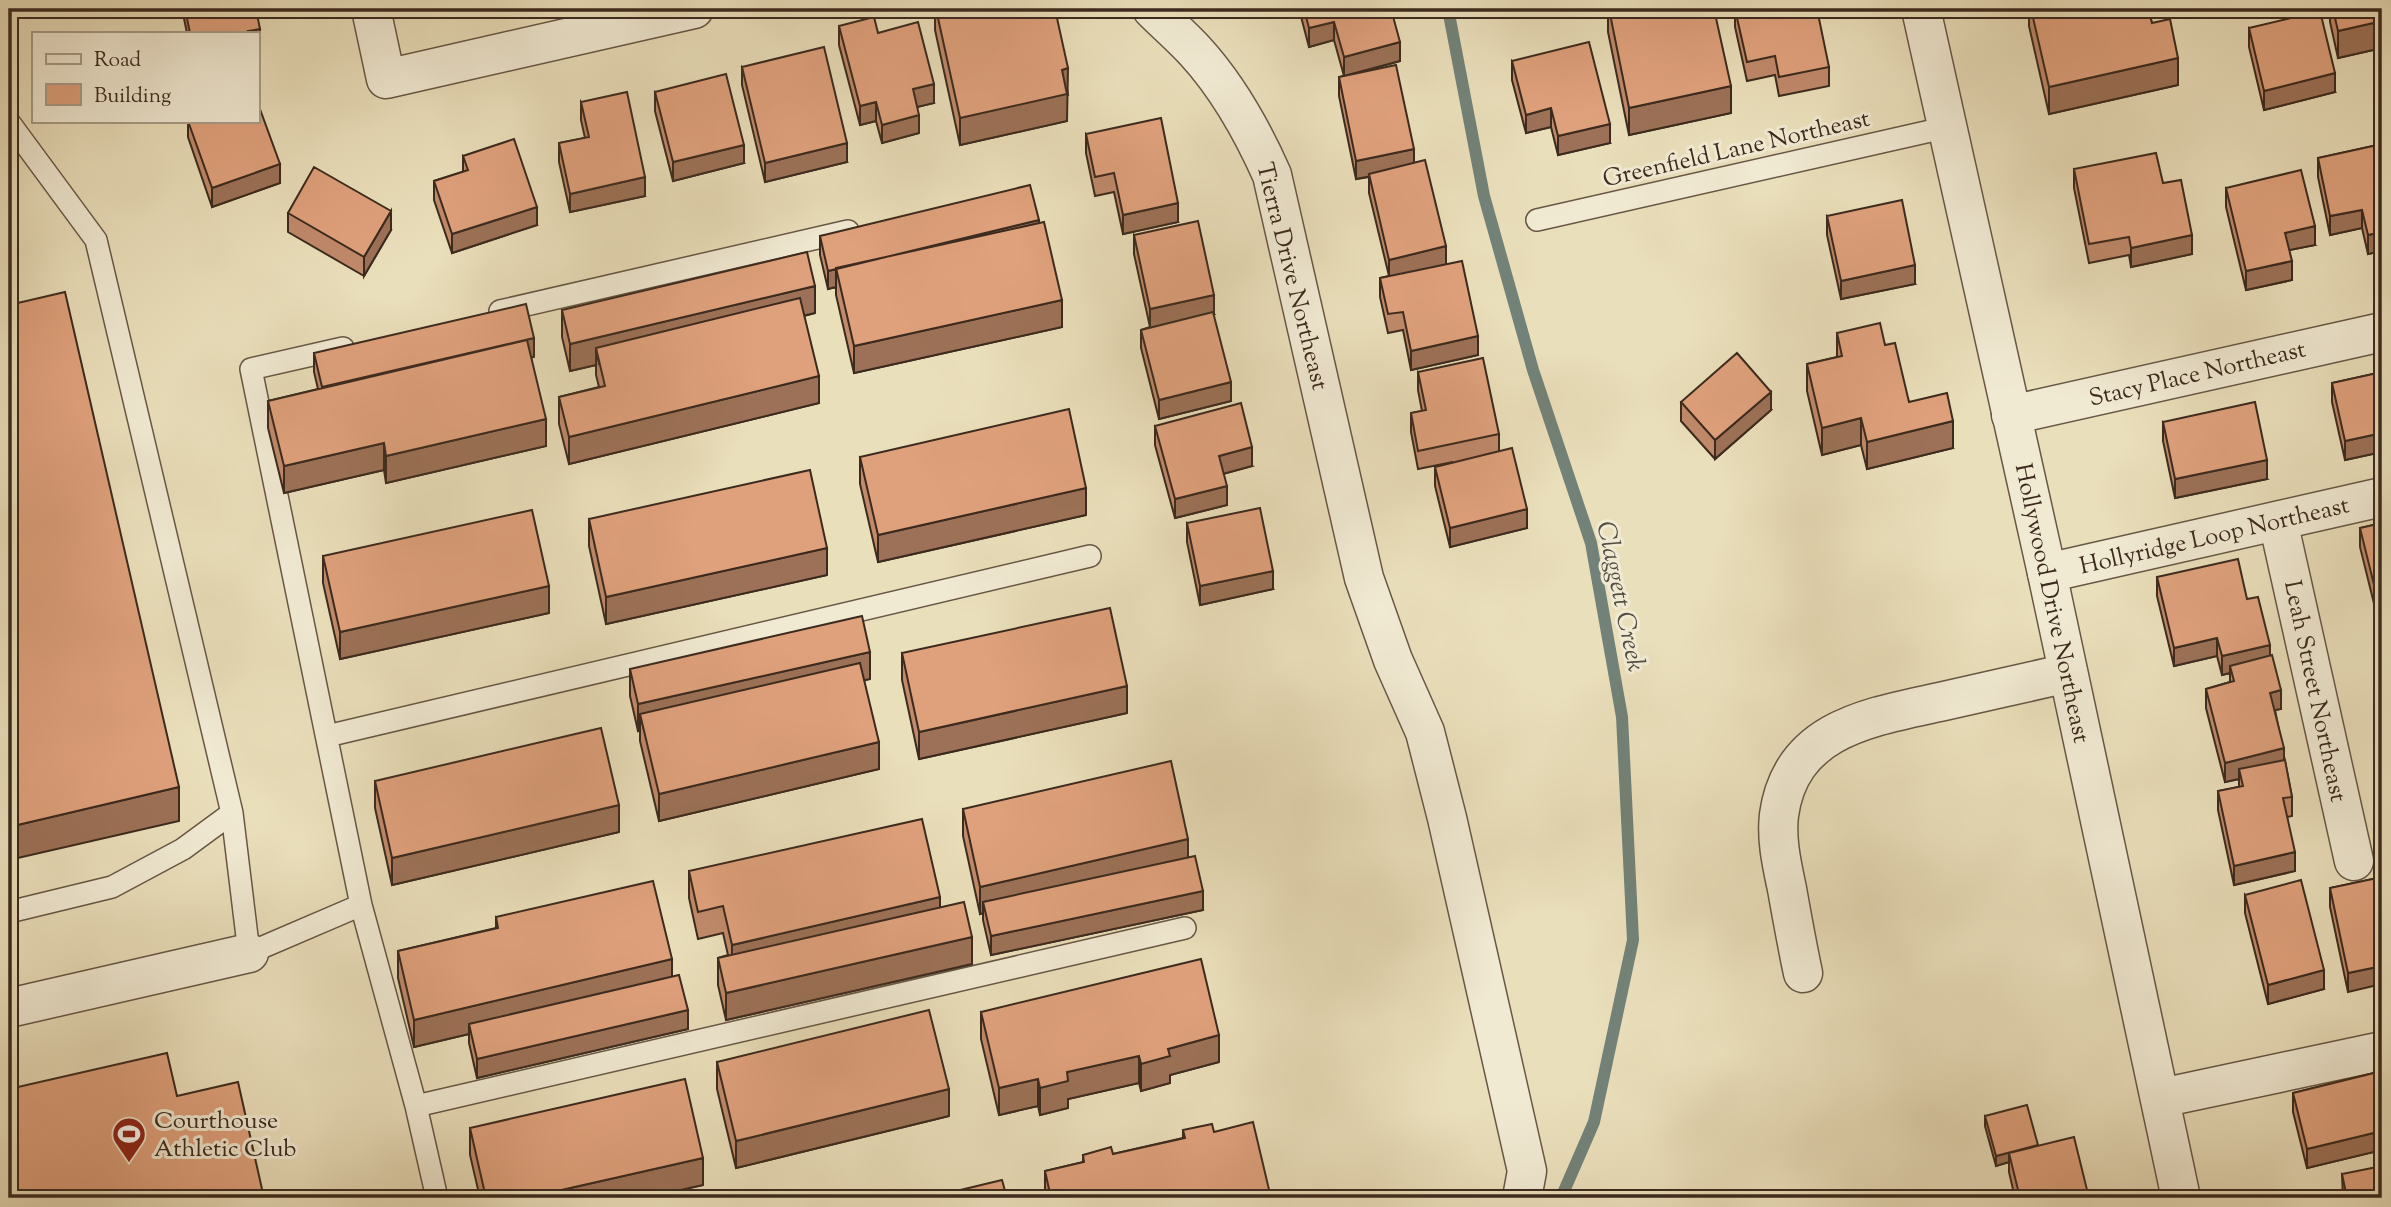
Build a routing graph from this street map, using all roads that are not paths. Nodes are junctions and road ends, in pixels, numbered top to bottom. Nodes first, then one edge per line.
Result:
1 (371, 9) edge
2 (694, 9) edge
3 (1152, 9) edge
4 (1920, 9) edge
5 (9, 122) edge
6 (1948, 127) junction
7 (1537, 220) dead end
8 (869, 226) edge
9 (479, 316) edge
10 (2382, 332) edge
11 (358, 344) edge
12 (2011, 415) junction
13 (2382, 497) edge
14 (2278, 521) junction
15 (1090, 556) dead end
16 (2047, 573) junction
17 (2068, 673) junction
18 (327, 736) junction
19 (232, 813) junction
20 (2354, 861) dead end
21 (361, 905) junction
22 (9, 912) edge
23 (1185, 928) dead end
24 (249, 953) junction
25 (1803, 973) dead end
26 (9, 1008) edge
27 (2382, 1051) edge
28 (2161, 1098) junction
29 (416, 1106) junction
30 (437, 1198) edge
31 (1522, 1198) edge
32 (2181, 1198) edge

1 - 2 street
3 - 31 street, Tierra Drive Northeast
4 - 6 street, Hollywood Drive Northeast
5 - 19 lane
6 - 7 lane, Greenfield Lane Northeast
6 - 12 street, Hollywood Drive Northeast
8 - 9 lane
10 - 12 street, Stacy Place Northeast
11 - 18 lane
12 - 16 street, Hollywood Drive Northeast
13 - 14 street, Hollyridge Loop Northeast
14 - 16 street, Hollyridge Loop Northeast
14 - 20 street, Leah Street Northeast
15 - 18 lane
16 - 17 street, Hollywood Drive Northeast
17 - 25 street
17 - 28 street, Hollywood Drive Northeast
18 - 21 lane
19 - 22 lane
19 - 24 lane
21 - 24 lane
21 - 29 lane
23 - 29 lane
24 - 26 street
27 - 28 street
28 - 32 street, Hollywood Drive Northeast
29 - 30 lane

